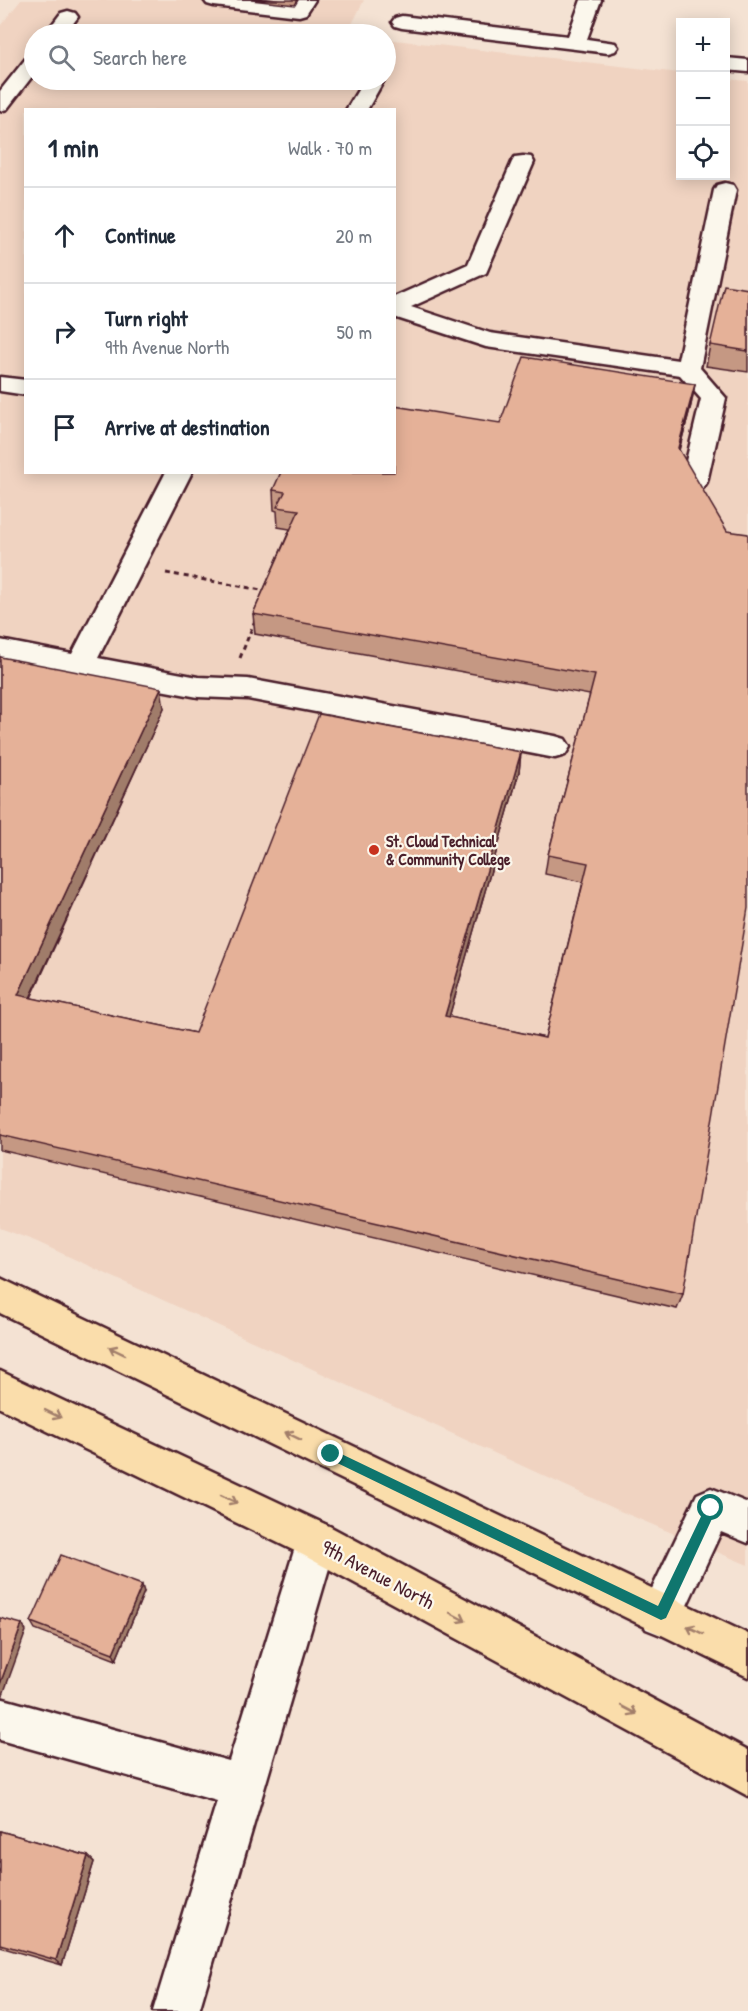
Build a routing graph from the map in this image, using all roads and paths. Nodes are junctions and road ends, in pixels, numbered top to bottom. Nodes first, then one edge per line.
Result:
1 (214, 0) edge
2 (305, 0) edge
3 (591, 0) edge
4 (68, 17) dead end
5 (402, 22) dead end
6 (63, 24) edge
7 (576, 43) junction
8 (608, 46) dead end
9 (730, 64) edge
10 (748, 66) edge
11 (24, 74) edge
12 (368, 90) edge
13 (0, 105) edge
14 (357, 108) edge
15 (523, 162) dead end
16 (726, 190) dead end
17 (396, 306) edge
18 (396, 308) edge
19 (688, 369) junction
20 (0, 384) edge
21 (24, 388) edge
22 (178, 474) edge
23 (694, 482) edge
24 (159, 572) dead end
25 (263, 601) edge
26 (259, 611) edge
27 (0, 650) edge
28 (238, 663) dead end
29 (80, 666) junction
30 (555, 747) dead end
31 (0, 1295) edge
32 (0, 1389) edge
33 (748, 1523) edge
34 (317, 1541) junction
35 (661, 1614) junction
36 (748, 1656) edge
37 (0, 1719) edge
38 (748, 1774) edge
39 (244, 1787) junction
40 (176, 2011) edge

1 - 2 street
3 - 7 street
4 - 6 street
5 - 7 street
7 - 8 street
9 - 10 street
11 - 13 street
12 - 14 street
15 - 17 street
16 - 19 street
18 - 19 street
19 - 23 street
20 - 21 street
22 - 29 street
24 - 25 path
26 - 28 path
27 - 29 street
29 - 30 street
35 -> 31 main road
32 -> 34 main road, 9th Avenue North
33 - 35 street
34 -> 38 main road, 9th Avenue North
34 - 39 street
36 -> 35 main road
37 - 39 street
39 - 40 street

